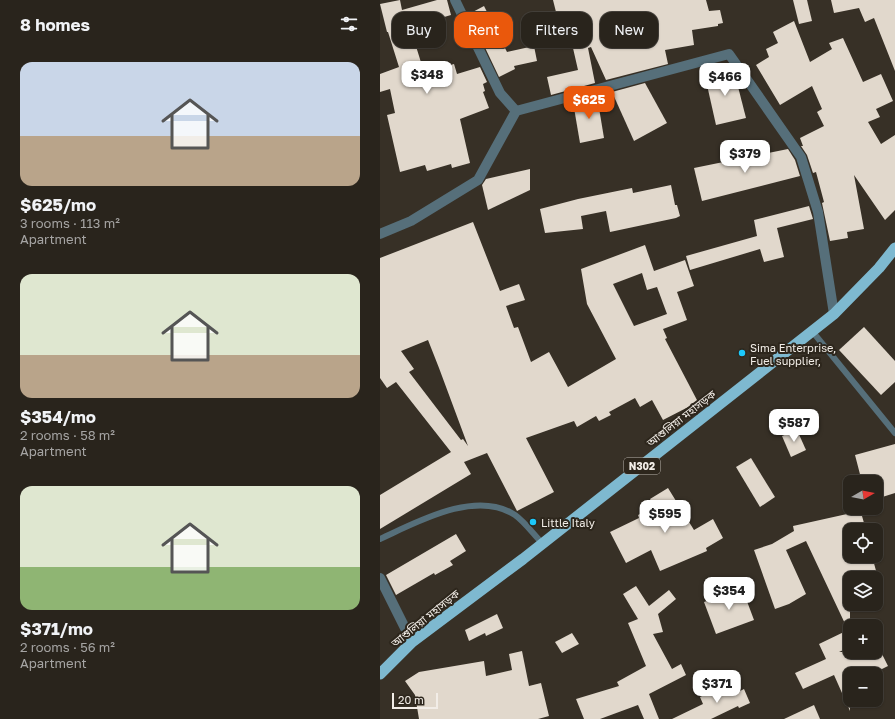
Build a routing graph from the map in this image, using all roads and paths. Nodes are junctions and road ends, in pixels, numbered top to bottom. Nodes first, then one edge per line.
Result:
1 (455, 0) edge
2 (516, 111) junction
3 (380, 234) edge
4 (895, 248) edge
5 (834, 314) junction
6 (812, 331) junction
7 (895, 432) edge
8 (380, 539) edge
9 (543, 544) junction
10 (380, 578) edge
11 (412, 642) junction
12 (380, 674) edge

1 - 2 street
2 - 3 street
2 - 5 street
4 - 5 highway, আশুলিয়া মহাসড়ক / N302
5 - 6 highway, আশুলিয়া মহাসড়ক / N302
6 - 7 lane
6 - 9 highway, আশুলিয়া মহাসড়ক / N302
8 - 9 lane
9 - 11 highway, আশুলিয়া মহাসড়ক / N302
10 - 11 street
11 - 12 highway, আশুলিয়া মহাসড়ক / N302

